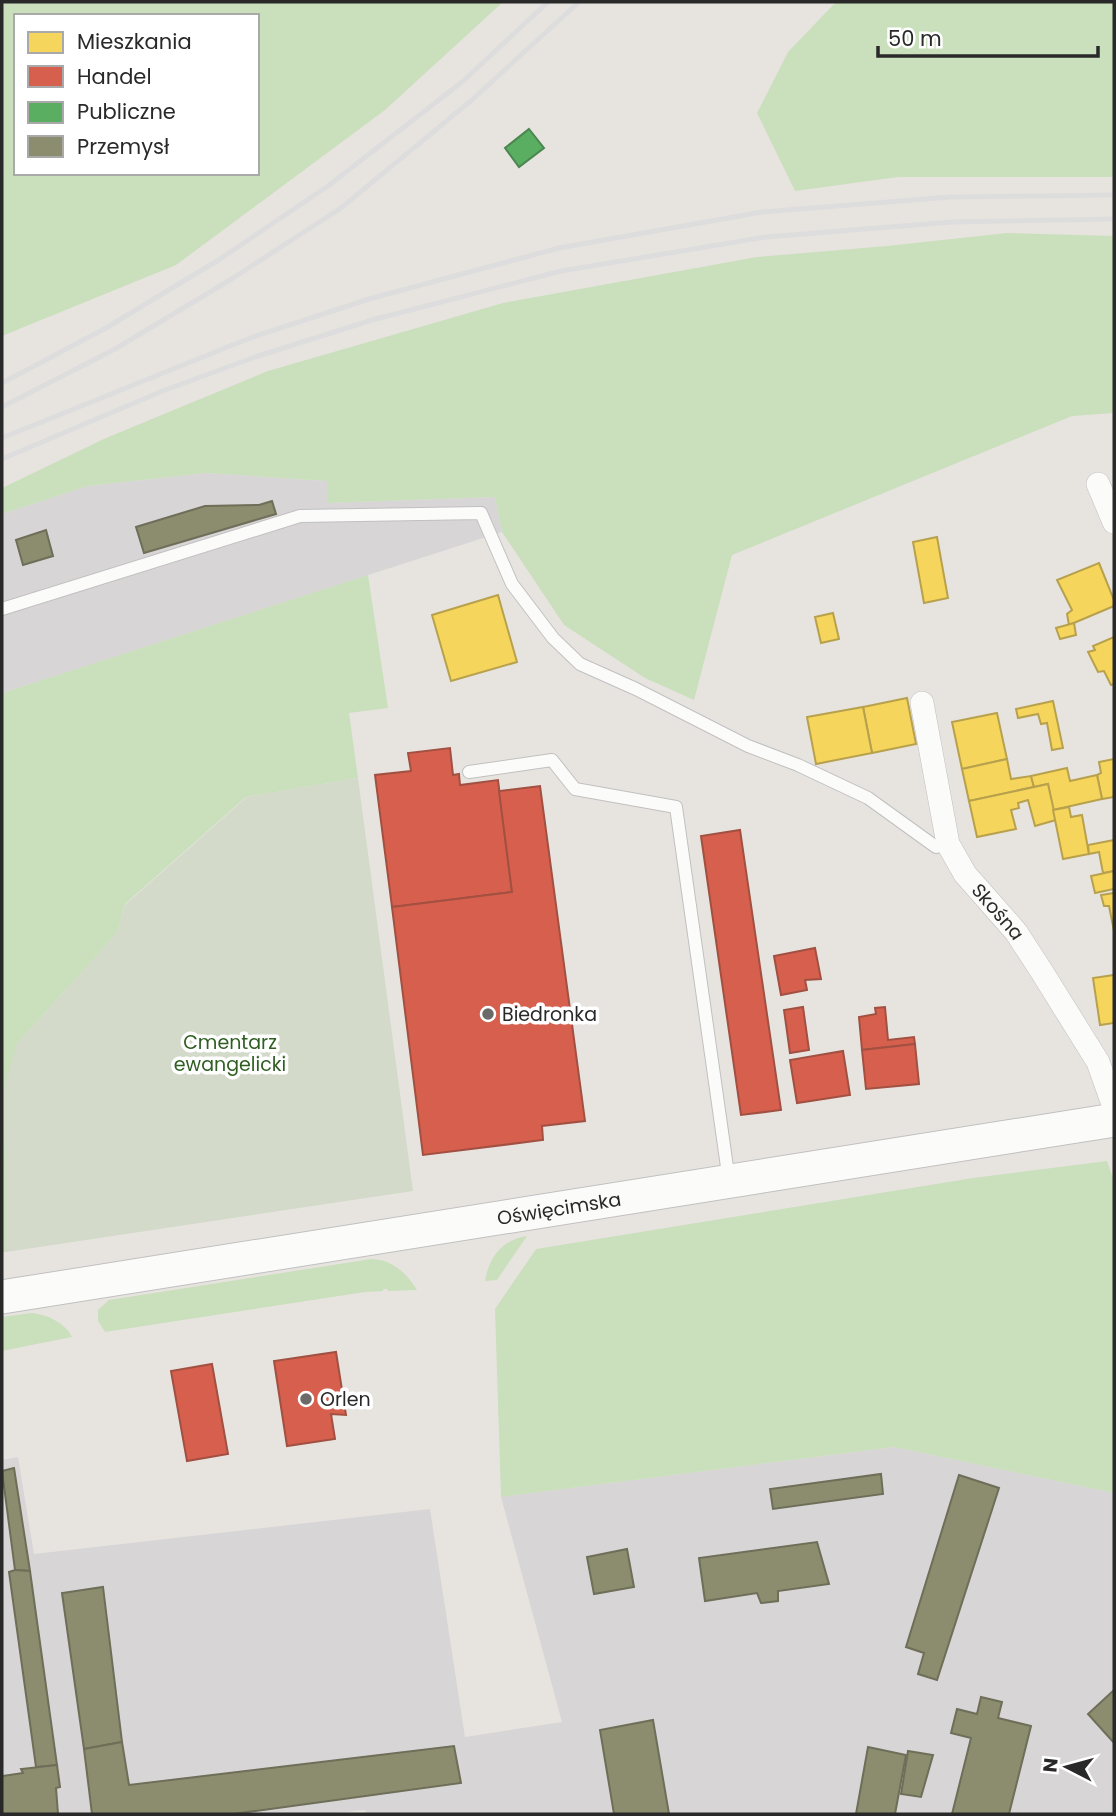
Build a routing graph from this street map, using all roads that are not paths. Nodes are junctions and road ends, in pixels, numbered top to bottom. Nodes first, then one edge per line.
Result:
1 (1098, 484) dead end
2 (1114, 522) edge
3 (2, 609) edge
4 (922, 703) dead end
5 (469, 772) dead end
6 (948, 844) junction
7 (1114, 1107) edge
8 (1114, 1120) edge
9 (729, 1181) junction
10 (2, 1297) edge

1 - 2 street
3 - 6 lane
4 - 6 street, Skośna
5 - 9 lane
6 - 7 street, Skośna
8 - 9 main road, Oświęcimska
9 - 10 main road, Oświęcimska

